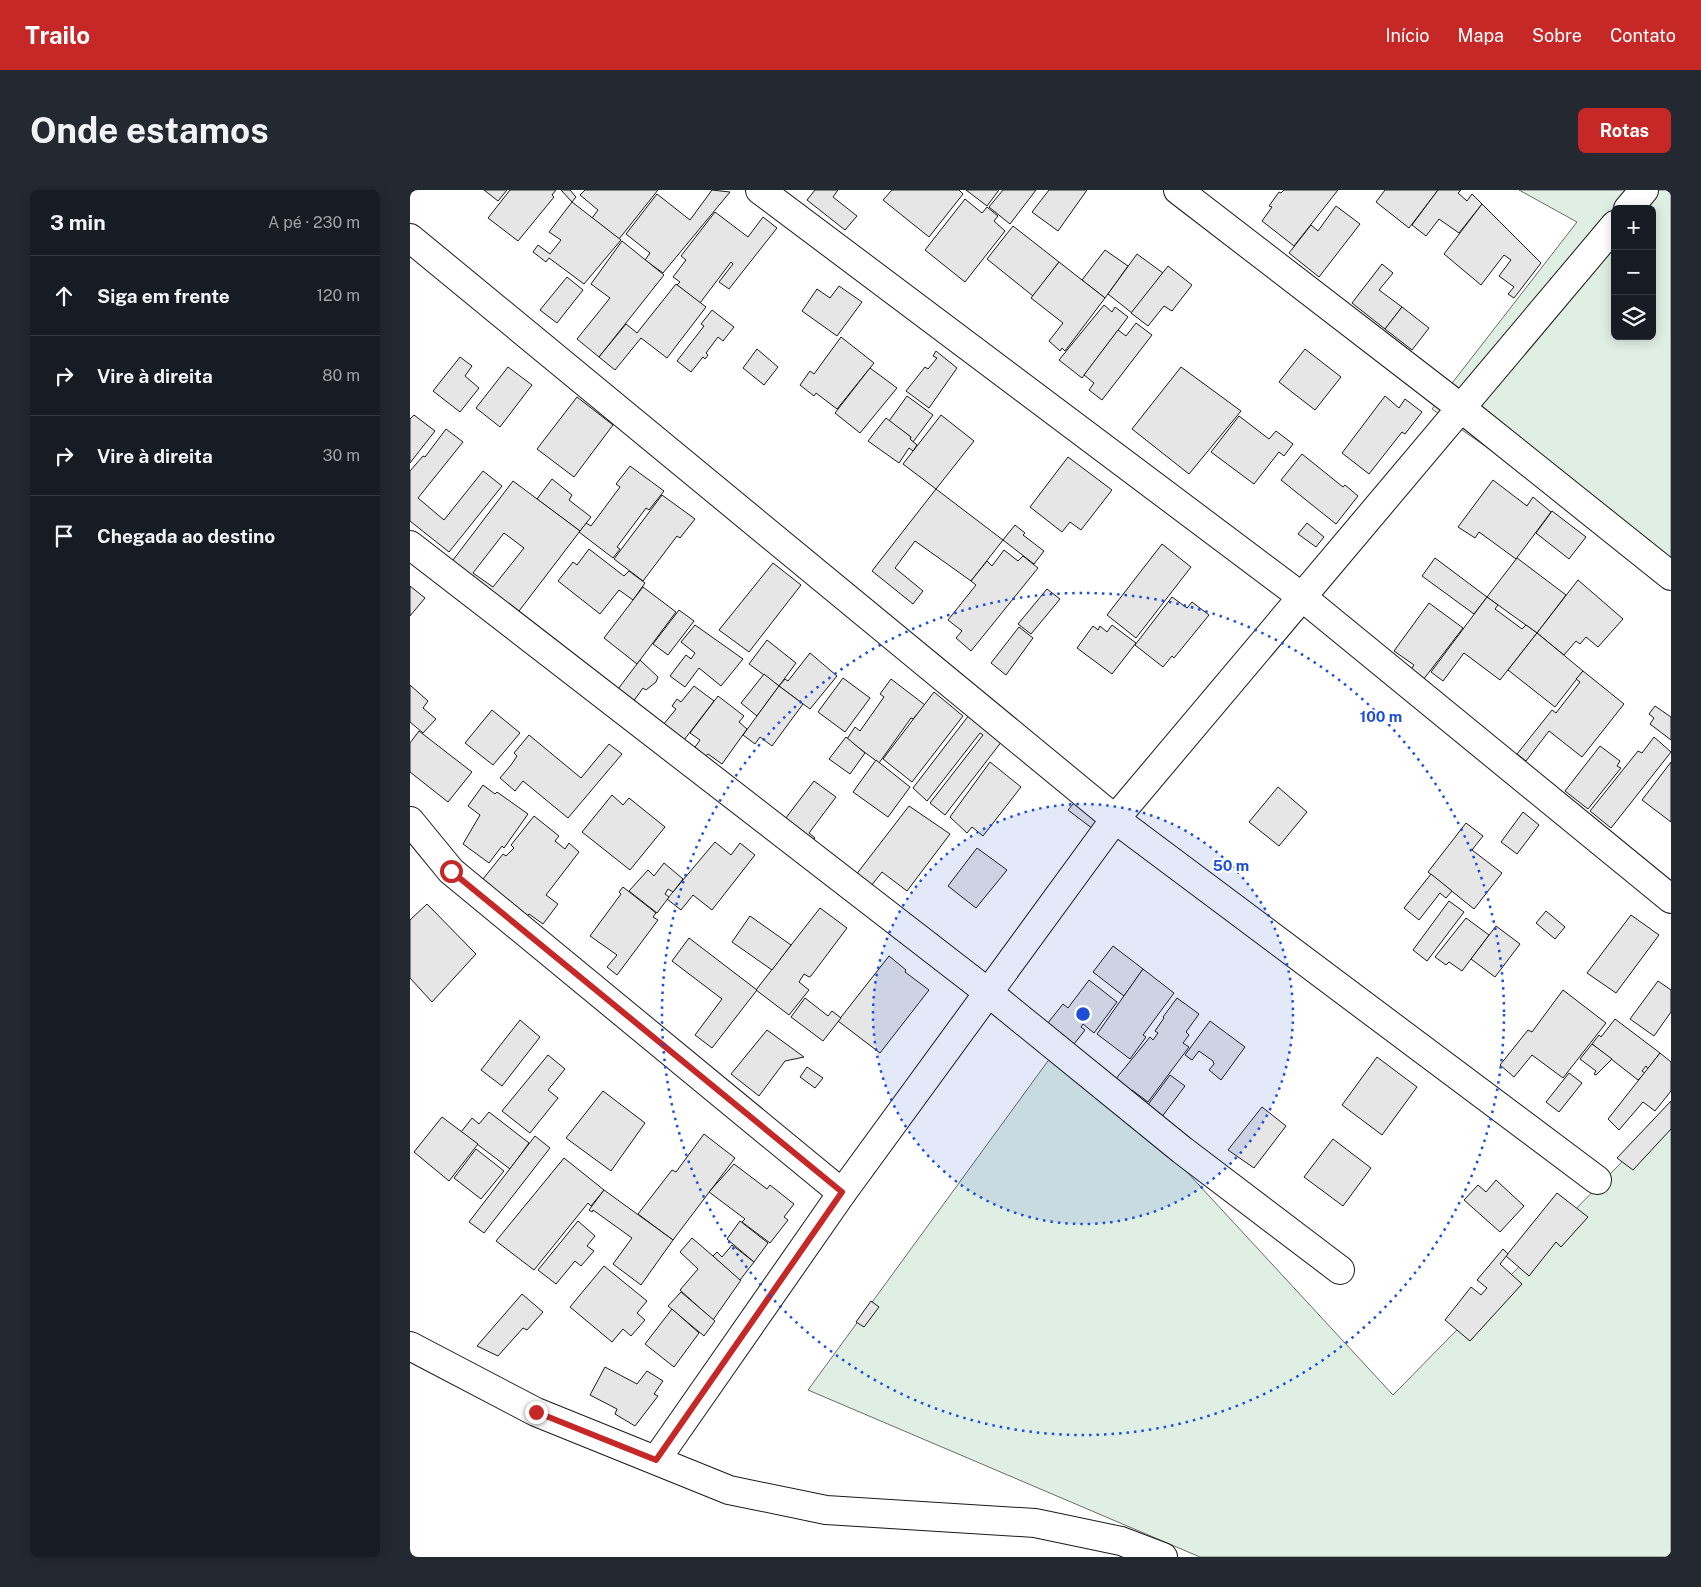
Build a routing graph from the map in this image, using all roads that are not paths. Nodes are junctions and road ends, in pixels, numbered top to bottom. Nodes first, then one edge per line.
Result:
1 (760, 190) edge
2 (1178, 190) edge
3 (1644, 190) edge
4 (1631, 205) edge
5 (1611, 230) edge
6 (410, 238) edge
7 (1461, 408) junction
8 (410, 545) edge
9 (1671, 576) edge
10 (1302, 597) junction
11 (1115, 819) junction
12 (410, 821) edge
13 (1671, 899) edge
14 (989, 993) junction
15 (1596, 1180) dead end
16 (842, 1192) junction
17 (1340, 1270) dead end
18 (410, 1346) edge
19 (656, 1460) junction
20 (1163, 1557) edge

1 - 10 street
2 - 7 street
3 - 4 street
5 - 7 street
6 - 11 street
7 - 9 street
7 - 10 street
8 - 14 street
10 - 11 street
10 - 13 street
11 - 14 street
11 - 15 street
12 - 16 street
14 - 16 street
14 - 17 street
16 - 19 street
18 - 19 street
19 - 20 street

